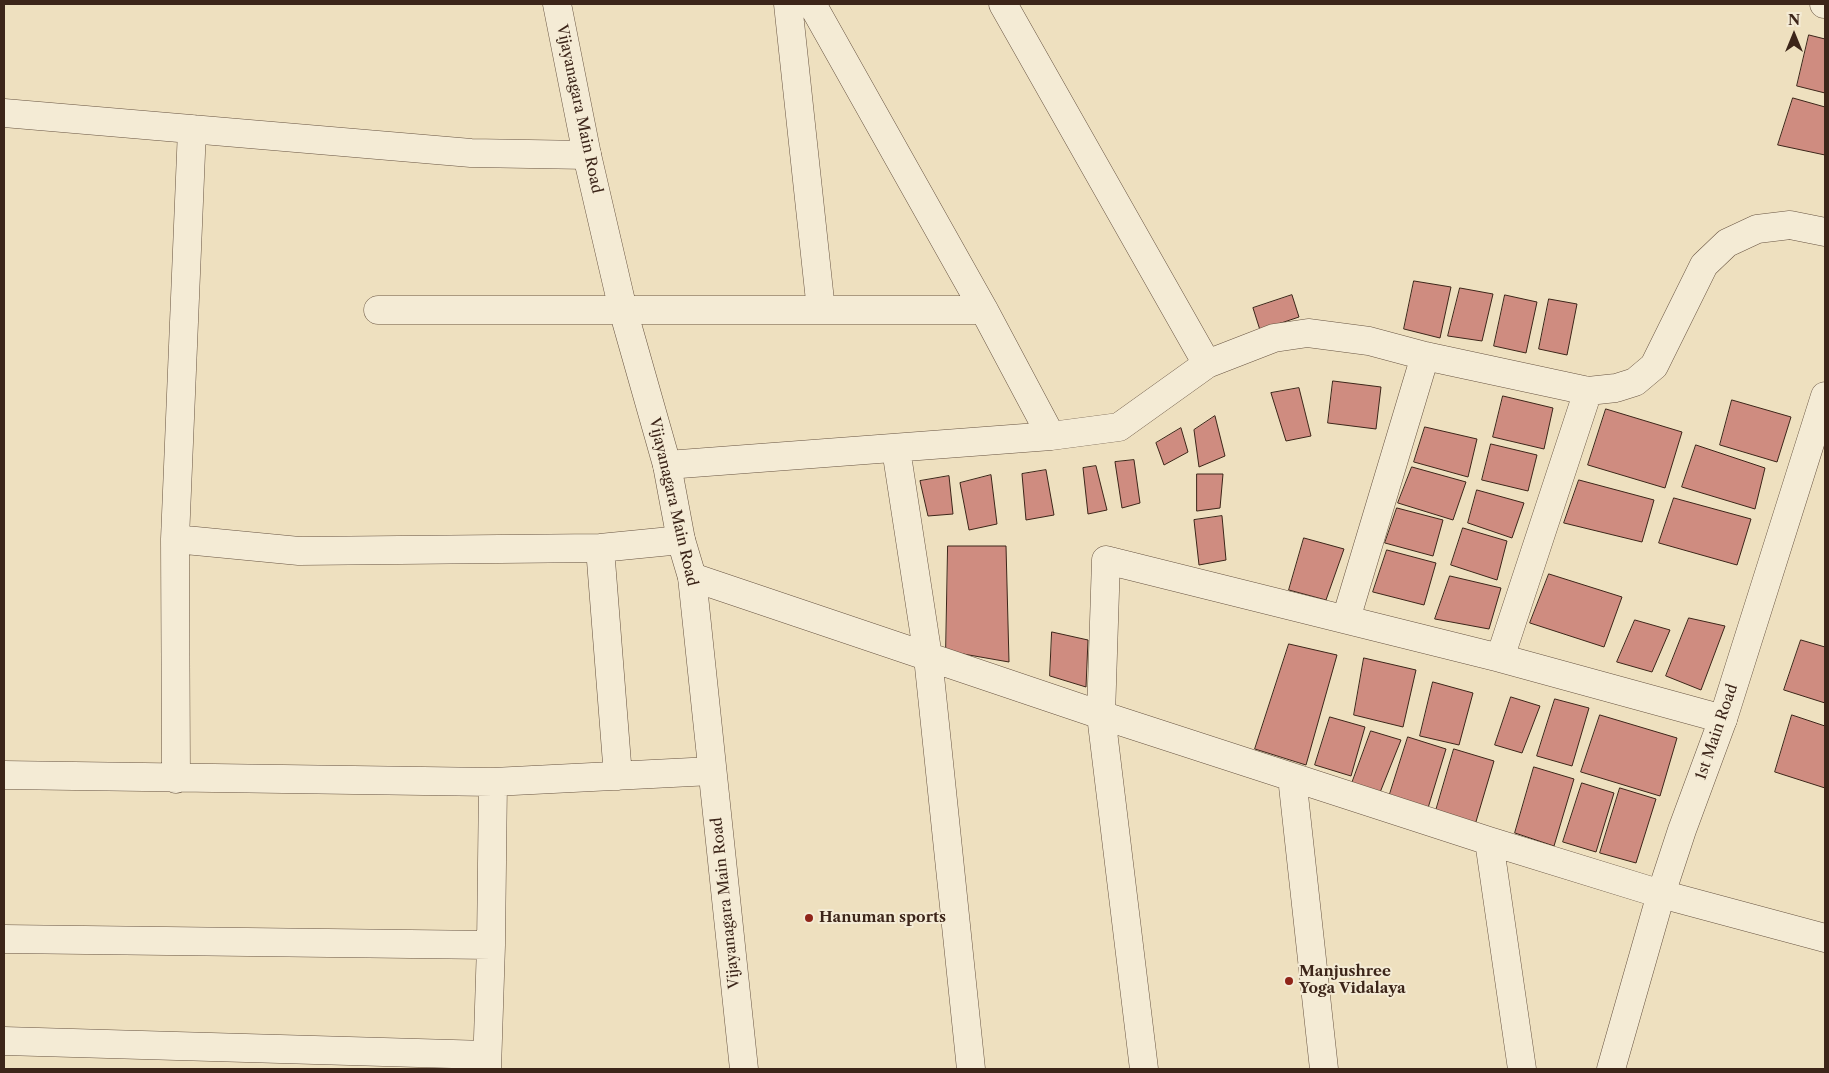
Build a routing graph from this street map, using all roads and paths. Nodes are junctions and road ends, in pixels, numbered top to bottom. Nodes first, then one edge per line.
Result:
1 (557, 4) edge
2 (788, 4) edge
3 (812, 4) edge
4 (1003, 4) edge
5 (4, 113) edge
6 (192, 129) junction
7 (587, 155) junction
8 (1825, 232) edge
9 (378, 310) dead end
10 (623, 310) junction
11 (821, 310) junction
12 (984, 310) junction
13 (1425, 356) junction
14 (1207, 364) junction
15 (1588, 392) junction
16 (1825, 396) edge
17 (1051, 436) junction
18 (896, 449) junction
19 (667, 465) junction
20 (175, 539) junction
21 (681, 540) junction
22 (600, 548) junction
23 (692, 578) junction
24 (1346, 619) junction
25 (928, 657) junction
26 (1500, 658) junction
27 (1101, 714) junction
28 (1723, 719) junction
29 (712, 771) junction
30 (4, 775) edge
31 (618, 776) junction
32 (1292, 777) junction
33 (176, 778) junction
34 (493, 782) junction
35 (1489, 841) junction
36 (1661, 894) junction
37 (1825, 938) edge
38 (4, 939) edge
39 (491, 945) junction
40 (4, 1041) edge
41 (487, 1062) edge
42 (744, 1069) edge
43 (971, 1069) edge
44 (1144, 1069) edge
45 (1324, 1069) edge
46 (1522, 1069) edge
47 (1611, 1069) edge

1 - 7 street, Vijayanagara Main Road
2 - 11 street
3 - 12 street
4 - 14 street
5 - 6 street
6 - 7 street
6 - 20 street
7 - 10 street, Vijayanagara Main Road
8 - 15 street
9 - 10 street
10 - 11 street
10 - 19 street, Vijayanagara Main Road
11 - 12 street
12 - 17 street
13 - 14 street
13 - 15 street
13 - 24 street
14 - 17 street
15 - 26 street
16 - 28 street, 1st Main Road
17 - 18 street
18 - 19 street
18 - 25 street
19 - 21 street, Vijayanagara Main Road
20 - 22 street
20 - 33 street
21 - 22 street
21 - 23 street, Vijayanagara Main Road
22 - 31 street
23 - 25 street
23 - 29 street, Vijayanagara Main Road
24 - 26 street
24 - 27 street
25 - 27 street
25 - 43 street
26 - 28 street
27 - 32 street
27 - 44 street
28 - 36 street, 1st Main Road
29 - 31 street
29 - 42 street, Vijayanagara Main Road
30 - 33 street
31 - 34 street
32 - 35 street
32 - 45 street
33 - 34 street
34 - 39 street
35 - 36 street
35 - 46 street
36 - 37 street
36 - 47 street, 1st Main Road
38 - 39 street
39 - 41 street
40 - 41 street

